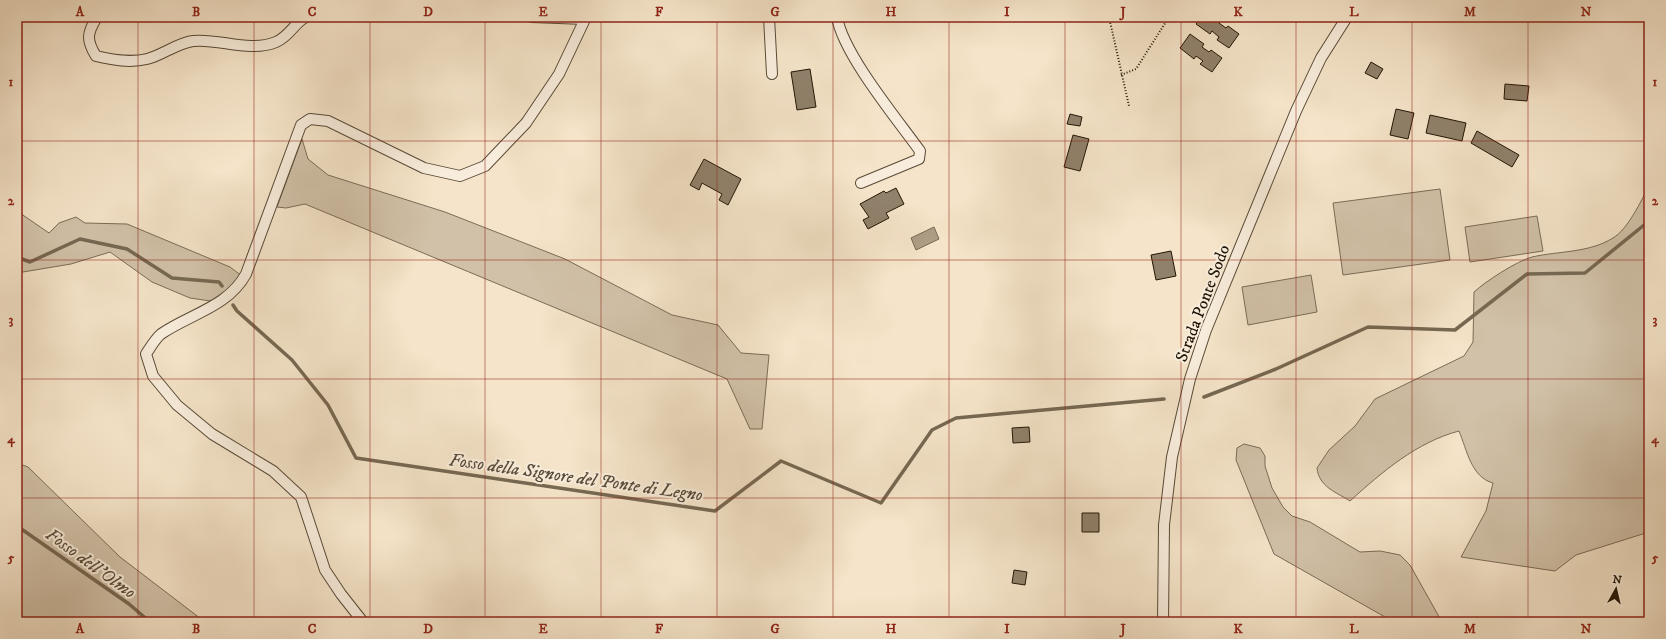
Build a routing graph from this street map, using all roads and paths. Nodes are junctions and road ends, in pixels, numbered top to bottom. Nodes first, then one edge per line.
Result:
1 (98, 17) edge
2 (306, 17) edge
3 (532, 17) edge
4 (769, 17) edge
5 (837, 17) edge
6 (1109, 17) edge
7 (1169, 17) edge
8 (1347, 17) edge
9 (586, 18) edge
10 (772, 74) dead end
11 (1121, 75) junction
12 (1129, 106) dead end
13 (861, 183) dead end
14 (363, 622) edge
15 (1163, 622) edge

1 - 2 street
3 - 9 street
4 - 10 street
5 - 13 street
6 - 11 path
7 - 11 path
8 - 15 street, Strada Ponte Sodo
9 - 14 street
11 - 12 path

